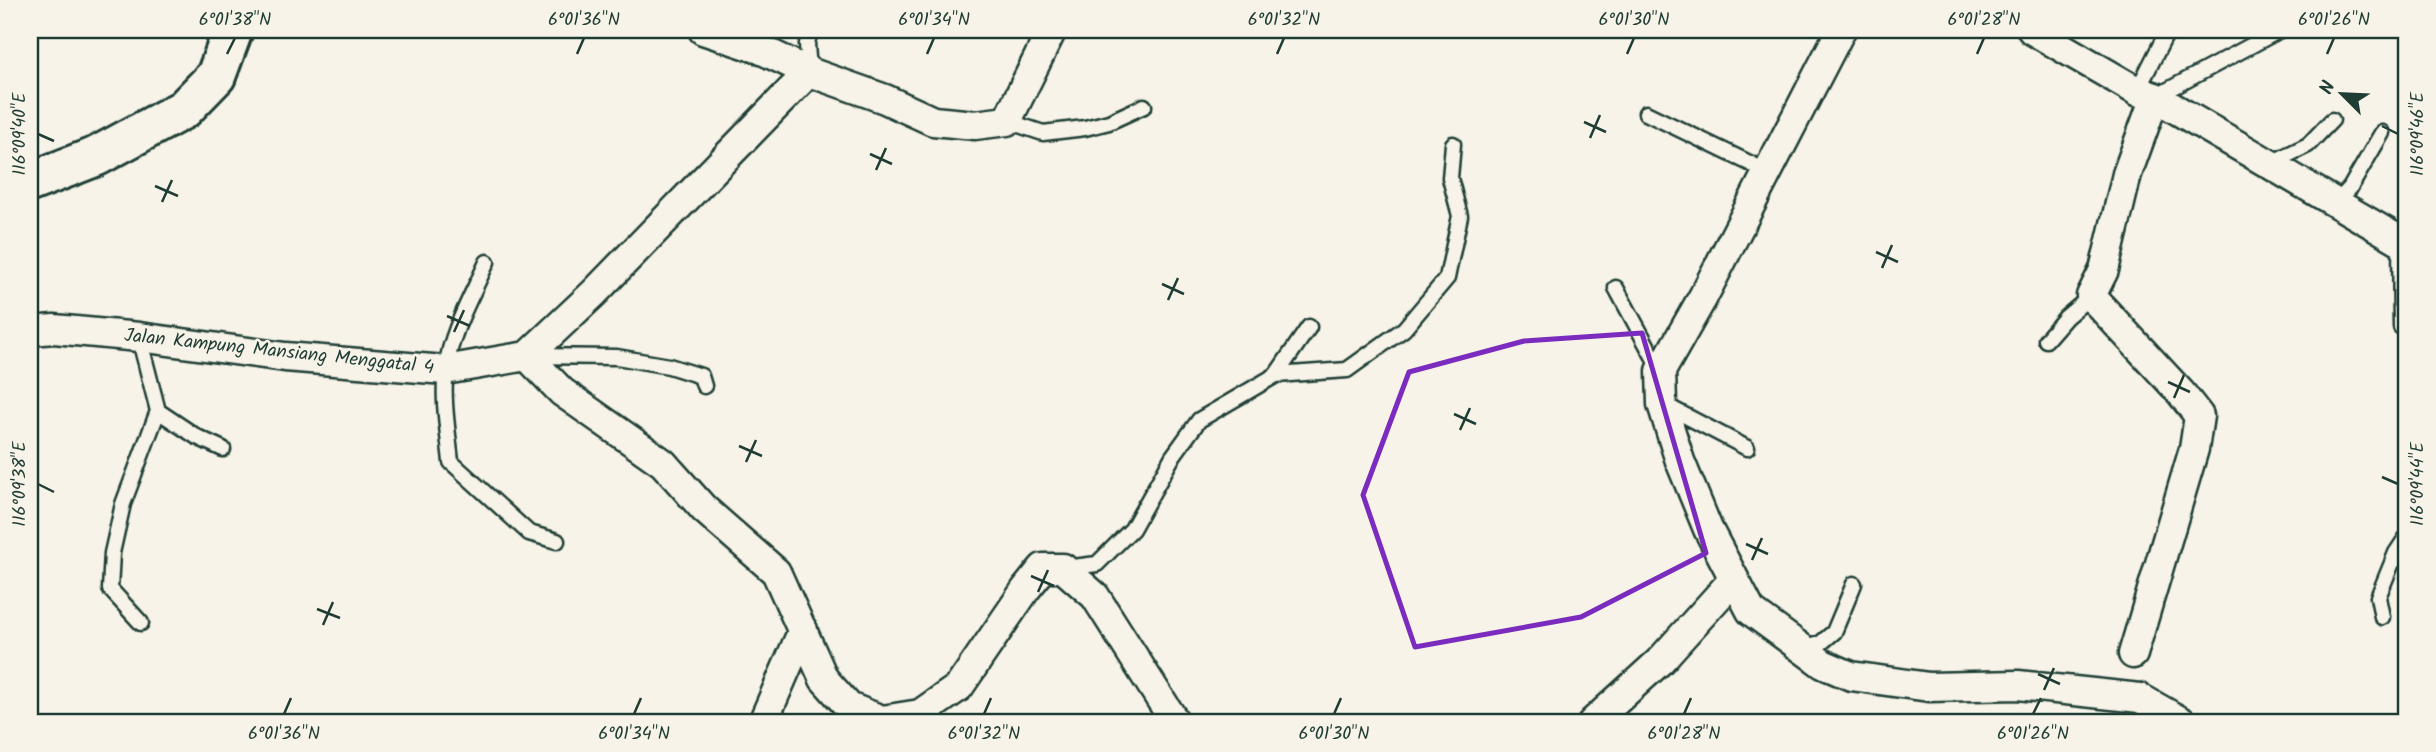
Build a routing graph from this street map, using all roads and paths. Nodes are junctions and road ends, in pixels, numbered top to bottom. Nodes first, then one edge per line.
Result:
1 (233, 30) edge
2 (703, 30) edge
3 (810, 30) edge
4 (1052, 30) edge
5 (1841, 30) edge
6 (2032, 30) edge
7 (2168, 30) edge
8 (2280, 30) edge
9 (809, 72) junction
10 (2146, 94) junction
11 (1144, 106) dead end
12 (1646, 113) dead end
13 (2332, 120) dead end
14 (1007, 121) junction
15 (2382, 133) dead end
16 (1453, 144) dead end
17 (2269, 164) junction
18 (1768, 172) junction
19 (30, 182) edge
20 (2336, 203) junction
21 (2403, 242) edge
22 (488, 262) dead end
23 (1615, 288) dead end
24 (2091, 296) junction
25 (1309, 327) dead end
26 (2401, 327) dead end
27 (30, 331) edge
28 (139, 337) junction
29 (2046, 340) dead end
30 (527, 356) junction
31 (445, 370) junction
32 (1661, 371) junction
33 (1276, 375) junction
34 (704, 386) dead end
35 (1662, 404) junction
36 (158, 411) junction
37 (1747, 448) dead end
38 (223, 449) dead end
39 (2406, 538) edge
40 (557, 541) dead end
41 (2401, 558) edge
42 (1063, 568) junction
43 (1734, 579) junction
44 (1854, 584) dead end
45 (2382, 617) dead end
46 (141, 623) dead end
47 (803, 630) junction
48 (1800, 647) junction
49 (2133, 654) dead end
50 (763, 722) edge
51 (1175, 722) edge
52 (1593, 722) edge
53 (2182, 722) edge

1 - 19 main road
2 - 9 street
3 - 9 lane
4 - 14 street
5 - 18 street
6 - 10 street
7 - 10 lane
8 - 10 lane
9 - 14 street
9 - 30 street
10 - 17 street
10 - 24 street
11 - 14 lane
12 - 18 lane
13 - 17 lane
15 - 20 lane
16 - 33 lane
17 - 20 street
18 - 32 street
20 - 21 street
21 - 26 lane
22 - 31 lane
23 - 32 lane
24 - 29 lane
24 - 49 street
25 - 33 lane
27 - 28 street, Jalan Kampung Mansiang Menggatal 4
28 - 31 street, Jalan Kampung Mansiang Menggatal 4
28 - 36 lane
30 - 31 street, Jalan Kampung Mansiang Menggatal 4
30 - 34 lane
30 - 47 street
31 - 40 lane
32 - 35 street
33 - 42 lane
35 - 37 lane
35 - 43 street
36 - 38 lane
36 - 46 lane
39 - 41 lane
41 - 45 lane
42 - 47 street
42 - 51 street
43 - 48 street
43 - 52 street
44 - 48 lane
47 - 50 street
48 - 53 street

